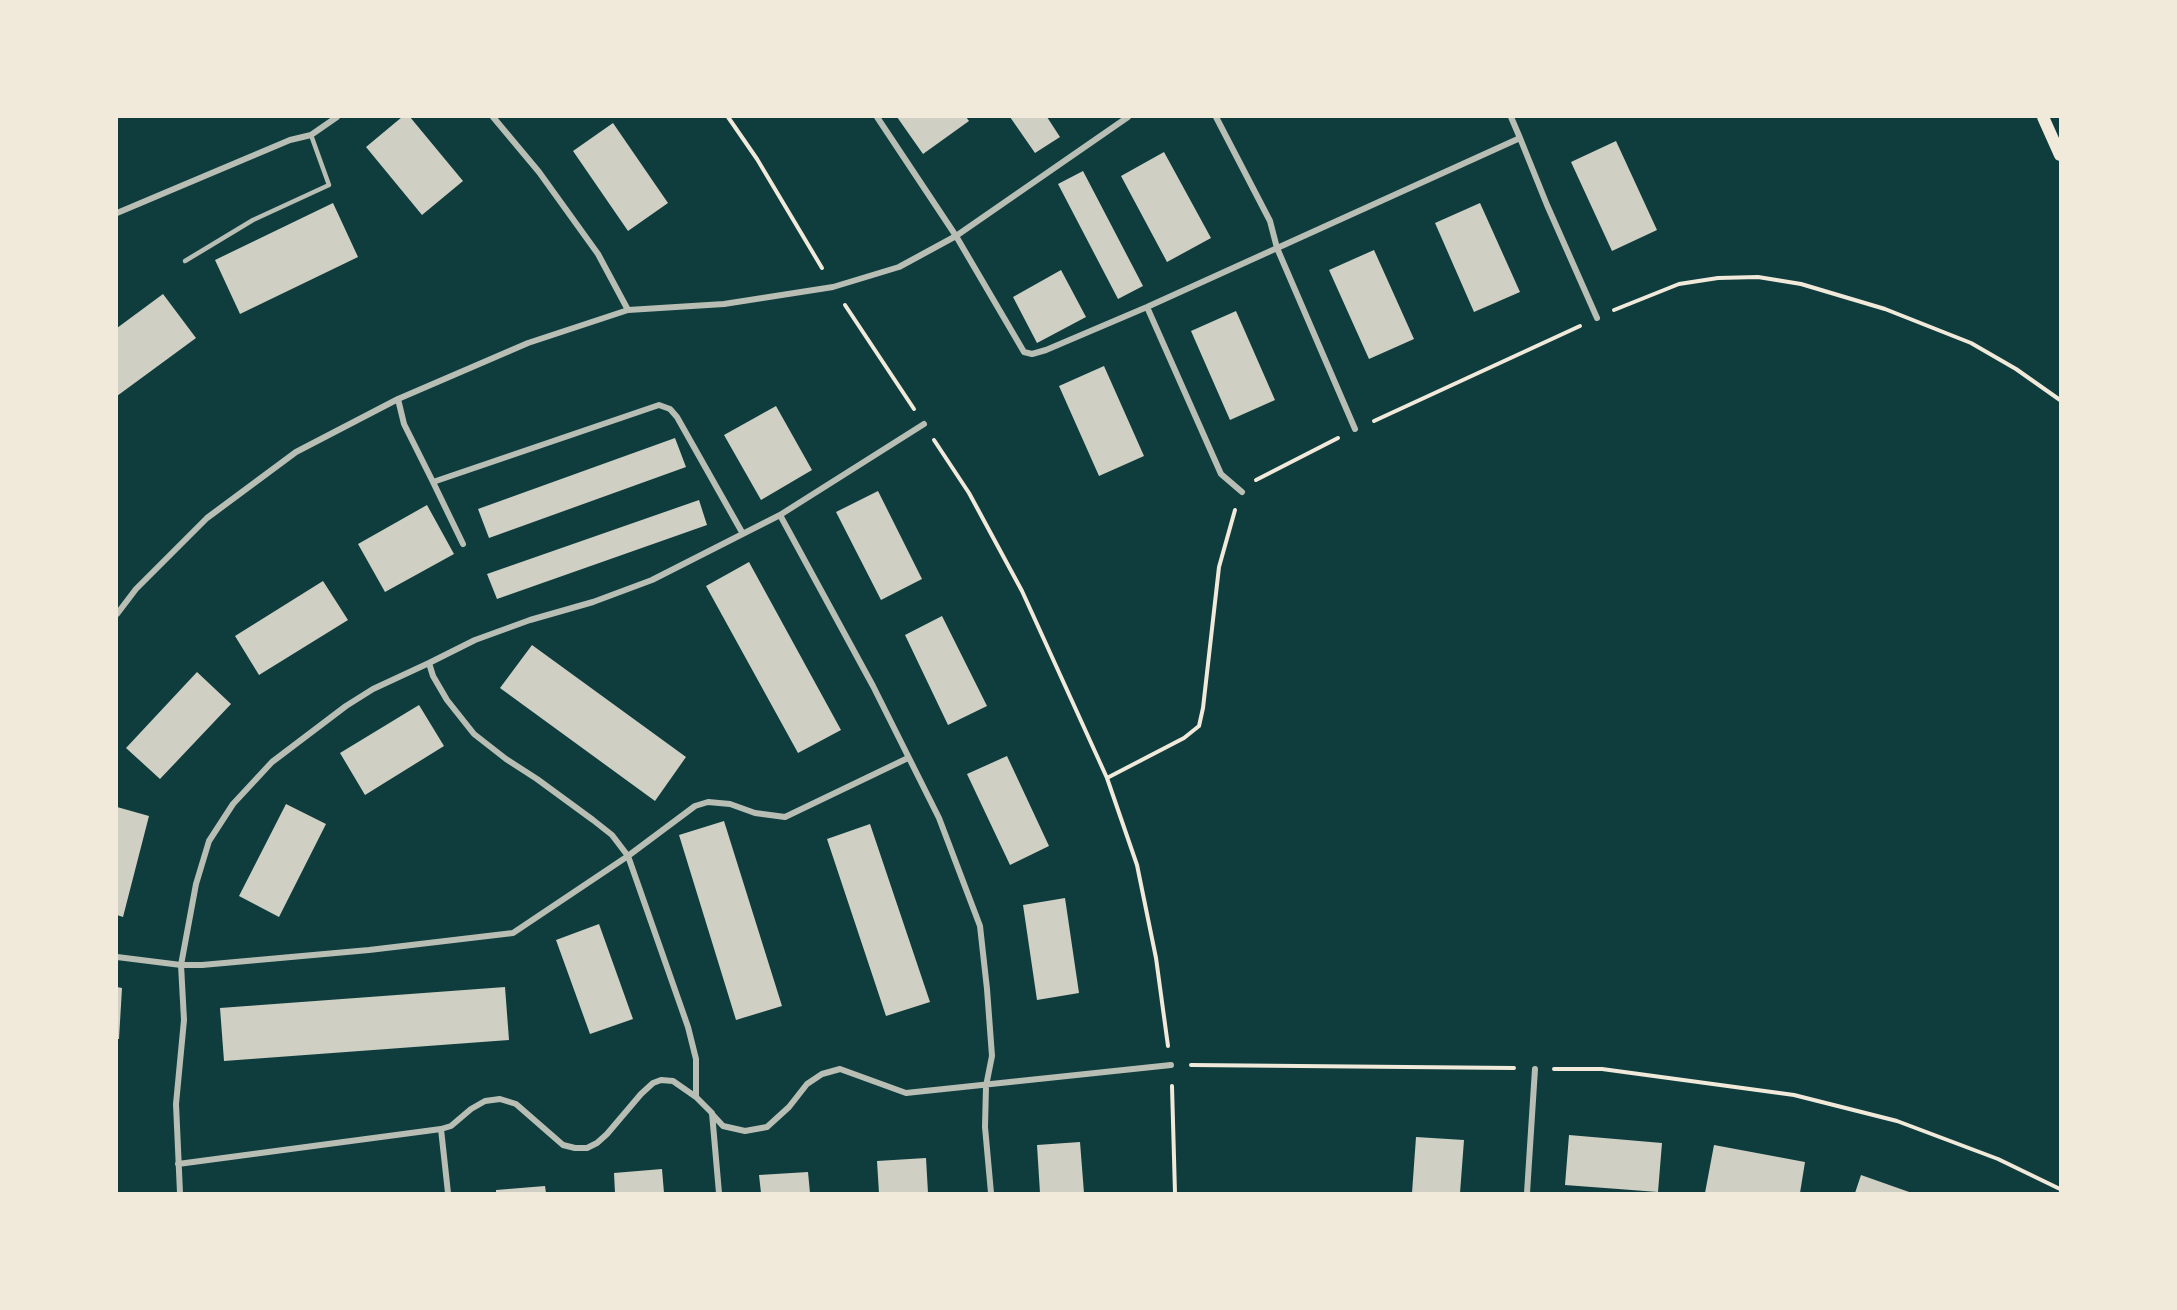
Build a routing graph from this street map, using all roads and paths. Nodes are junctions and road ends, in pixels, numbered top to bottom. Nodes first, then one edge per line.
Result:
1 (337, 117) edge
2 (493, 117) edge
3 (728, 117) edge
4 (877, 117) edge
5 (1128, 117) edge
6 (1216, 117) edge
7 (1510, 117) edge
8 (2043, 117) edge
9 (311, 135) junction
10 (1520, 138) junction
11 (2060, 155) edge
12 (117, 213) edge
13 (956, 236) junction
14 (1276, 248) junction
15 (185, 261) dead end
16 (833, 287) junction
17 (1147, 307) junction
18 (628, 310) junction
19 (1598, 318) junction
20 (398, 399) junction
21 (2060, 400) edge
22 (924, 424) junction
23 (1355, 429) junction
24 (433, 482) junction
25 (1242, 492) junction
26 (780, 515) junction
27 (743, 534) junction
28 (463, 544) dead end
29 (117, 614) edge
30 (429, 663) junction
31 (908, 758) junction
32 (1107, 778) junction
33 (628, 856) junction
34 (117, 957) edge
35 (181, 965) junction
36 (1171, 1065) junction
37 (1535, 1068) junction
38 (986, 1086) junction
39 (696, 1097) junction
40 (712, 1113) junction
41 (441, 1129) junction
42 (178, 1164) junction
43 (2060, 1188) edge
44 (180, 1193) edge
45 (448, 1193) edge
46 (719, 1193) edge
47 (991, 1193) edge
48 (1175, 1193) edge
49 (1527, 1193) edge

1 - 9 street
2 - 18 street
3 - 16 path
4 - 13 street
5 - 13 street
6 - 14 street
7 - 10 street
8 - 11 main road
9 - 12 street
9 - 15 lane
10 - 14 street
10 - 19 street
13 - 16 street
13 - 17 street
14 - 17 street
14 - 23 street
16 - 18 street
16 - 22 path
17 - 25 street
18 - 20 street
19 - 21 path
19 - 23 path
20 - 24 street
20 - 29 street
22 - 26 street
22 - 32 path
23 - 25 path
24 - 27 street
24 - 28 street
25 - 32 path
26 - 27 street
26 - 31 street
27 - 30 street
30 - 33 street
30 - 35 street
31 - 33 street
31 - 38 street
32 - 36 path
33 - 35 street
33 - 39 street
34 - 35 street
35 - 42 street
36 - 37 path
36 - 38 street
36 - 48 path
37 - 43 path
37 - 49 street
38 - 40 street
38 - 47 street
39 - 40 street
39 - 41 street
40 - 46 street
41 - 42 street
41 - 45 street
42 - 44 street

